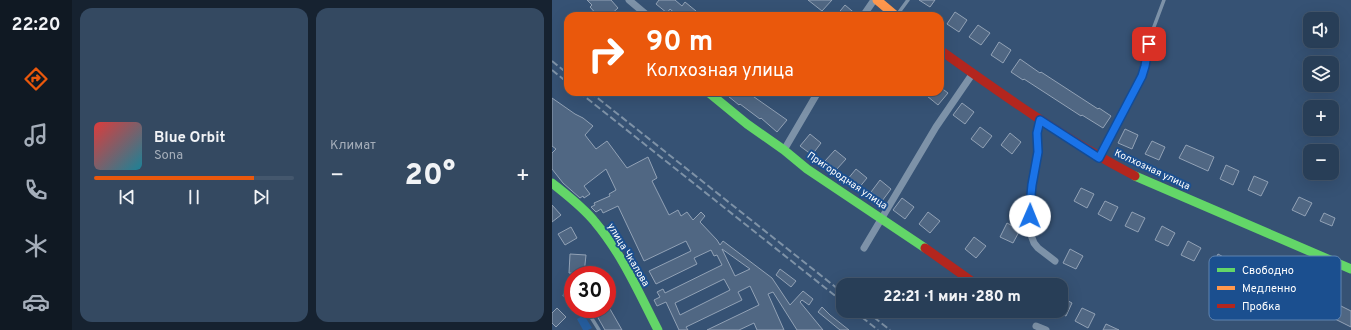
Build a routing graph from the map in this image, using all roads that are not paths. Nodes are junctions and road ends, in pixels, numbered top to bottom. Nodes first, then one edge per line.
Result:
1 (629, 0) edge
2 (875, 0) edge
3 (908, 0) edge
4 (1164, 0) edge
5 (643, 12) edge
6 (866, 12) edge
7 (891, 12) edge
8 (899, 12) edge
9 (944, 53) edge
10 (973, 73) junction
11 (713, 96) edge
12 (816, 96) edge
13 (1040, 120) junction
14 (784, 150) junction
15 (1099, 158) junction
16 (552, 183) edge
17 (882, 218) junction
18 (864, 248) dead end
19 (1321, 256) edge
20 (1055, 261) dead end
21 (1341, 265) edge
22 (1351, 269) edge
23 (967, 278) edge
24 (592, 318) edge
25 (1036, 326) dead end
26 (599, 330) edge
27 (658, 330) edge
28 (1046, 330) edge

1 - 5 street
2 - 6 street
2 - 7 street
3 - 8 lane
4 - 15 lane
9 - 10 street, Колхозная улица
10 - 13 street, Колхозная улица
10 - 17 street
11 - 14 street, Пригородная улица
12 - 14 street
13 - 15 street, Колхозная улица
13 - 20 street
14 - 17 street, Пригородная улица
15 - 19 street, Колхозная улица
16 - 27 street, улица Чкалова
17 - 18 street
17 - 23 street, Пригородная улица
21 - 22 street, Колхозная улица
24 - 26 lane
25 - 28 street

